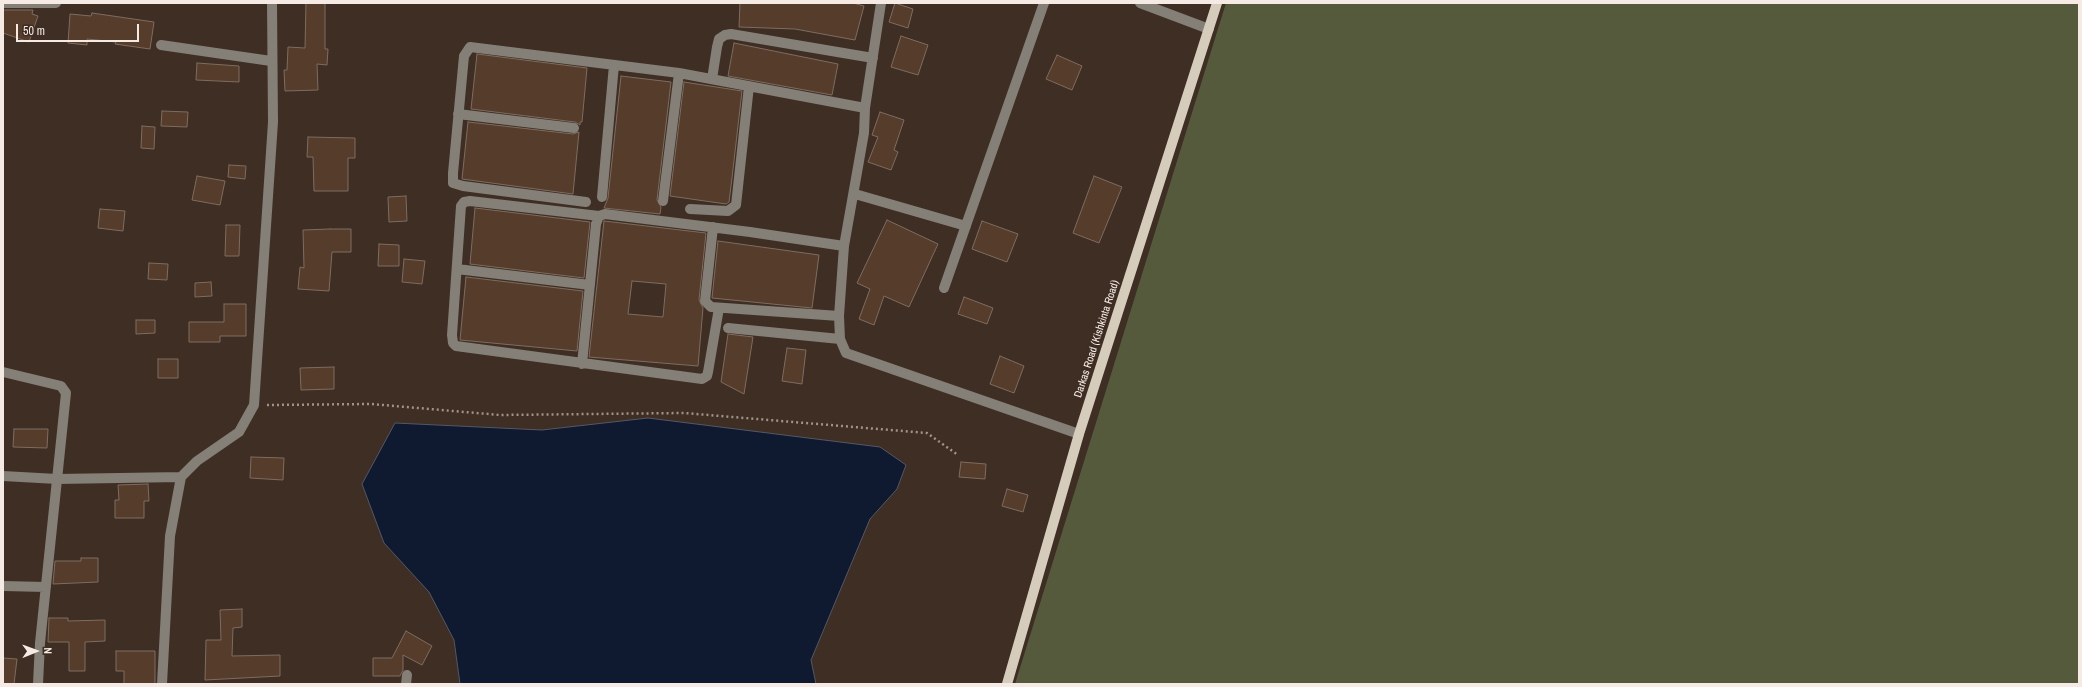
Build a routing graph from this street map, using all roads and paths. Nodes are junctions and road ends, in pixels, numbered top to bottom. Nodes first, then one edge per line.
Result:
1 (3, 3) edge
2 (56, 3) edge
3 (272, 3) edge
4 (880, 3) edge
5 (1044, 3) edge
6 (1140, 3) edge
7 (1217, 3) edge
8 (1209, 29) junction
9 (161, 45) dead end
10 (873, 58) junction
11 (271, 61) junction
12 (614, 65) junction
13 (679, 73) junction
14 (712, 80) junction
15 (749, 86) junction
16 (865, 108) junction
17 (458, 114) junction
18 (574, 128) dead end
19 (854, 194) junction
20 (602, 197) dead end
21 (663, 200) dead end
22 (586, 202) dead end
23 (690, 209) dead end
24 (599, 216) junction
25 (966, 226) junction
26 (713, 227) junction
27 (844, 246) junction
28 (457, 269) junction
29 (590, 285) junction
30 (944, 288) dead end
31 (719, 308) junction
32 (839, 316) junction
33 (728, 328) dead end
34 (840, 340) junction
35 (582, 364) junction
36 (3, 372) edge
37 (254, 405) junction
38 (1079, 434) junction
39 (958, 455) dead end
40 (3, 476) edge
41 (181, 477) junction
42 (57, 479) junction
43 (3, 586) edge
44 (46, 587) junction
45 (38, 684) edge
46 (162, 684) edge
47 (1007, 684) edge

1 - 2 street
3 - 11 street
4 - 10 street
5 - 25 street
6 - 8 street
7 - 8 main road, Darkas Road (Kishkinta Road)
8 - 38 main road, Darkas Road (Kishkinta Road)
9 - 11 street
10 - 14 street
10 - 16 street
11 - 37 street
12 - 13 street
12 - 17 street
12 - 20 street
13 - 14 street
13 - 21 street
14 - 15 street
15 - 16 street
15 - 23 street
16 - 19 street
17 - 18 street
17 - 22 street
19 - 25 street
19 - 27 street
24 - 26 street
24 - 28 street
24 - 29 street
25 - 30 street
26 - 27 street
26 - 31 street
27 - 32 street
28 - 29 street
28 - 35 street
29 - 35 street
31 - 32 street
31 - 35 street
32 - 34 street
33 - 34 street
34 - 38 street
36 - 42 street
37 - 39 path
37 - 41 street
38 - 47 main road, Darkas Road (Kishkinta Road)
40 - 42 street
41 - 42 street
41 - 46 street
42 - 44 street
43 - 44 street
44 - 45 street

